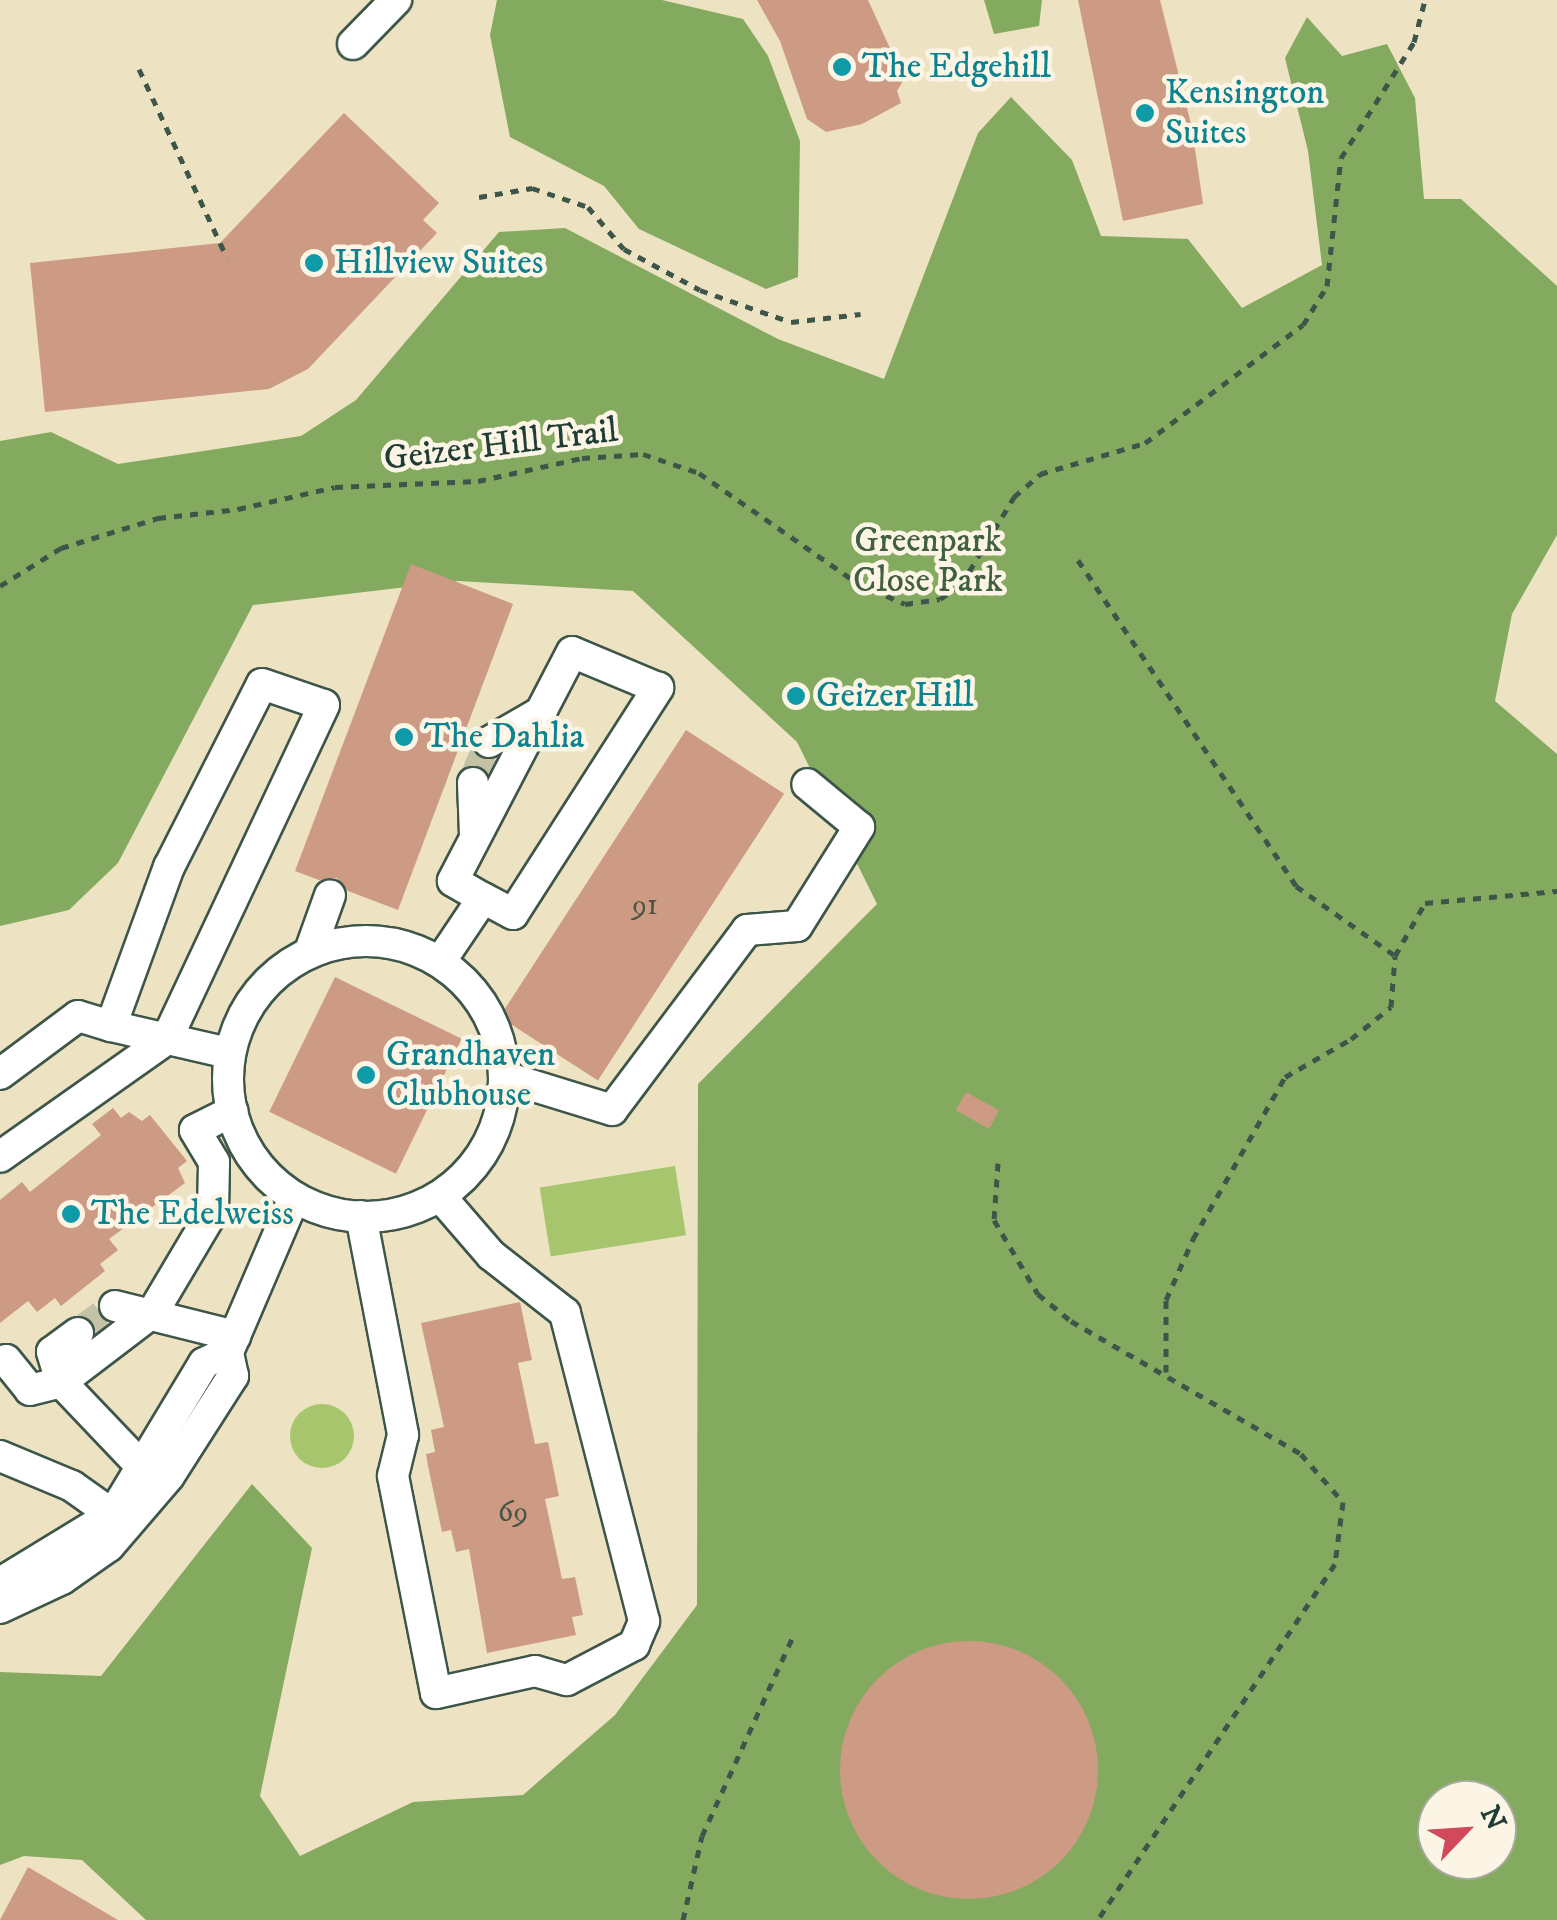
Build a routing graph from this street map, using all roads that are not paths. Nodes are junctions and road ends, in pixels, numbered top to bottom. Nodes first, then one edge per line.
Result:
1 (396, 0) edge
2 (353, 44) dead end
3 (541, 712) junction
4 (489, 742) tunnel mouth
5 (473, 782) tunnel mouth
6 (806, 784) dead end
7 (475, 838) junction
8 (330, 894) dead end
9 (484, 898) junction
10 (310, 951) junction
11 (440, 962) junction
12 (111, 1026) junction
13 (167, 1039) junction
14 (229, 1053) junction
15 (0, 1074) edge
16 (504, 1077) junction
17 (232, 1111) junction
18 (0, 1157) edge
19 (440, 1196) junction
20 (294, 1198) junction
21 (362, 1216) junction
22 (115, 1306) dead end
23 (153, 1312) junction
24 (78, 1333) tunnel mouth
25 (231, 1344) junction
26 (6, 1360) dead end
27 (61, 1382) junction
28 (0, 1456) edge
29 (143, 1468) junction
30 (121, 1520) junction
31 (0, 1583) edge
32 (0, 1608) edge

1 - 2 street
3 - 4 street
3 - 7 street
3 - 9 street
5 - 7 street
6 - 16 street
7 - 9 street
8 - 10 street
9 - 11 street
10 - 11 street
10 - 14 street
11 - 16 street
12 - 13 street
12 - 13 street
12 - 15 street
13 - 14 street
13 - 18 street
14 - 17 street
16 - 19 street
17 - 20 street
17 - 23 street
19 - 21 street
19 - 21 street
20 - 21 street
20 - 25 street
22 - 23 street
23 - 25 street
23 - 27 street
24 - 27 street
25 - 29 street
25 - 30 street
26 - 27 street
27 - 29 street
28 - 30 street
29 - 30 street
30 - 31 street
30 - 32 street

